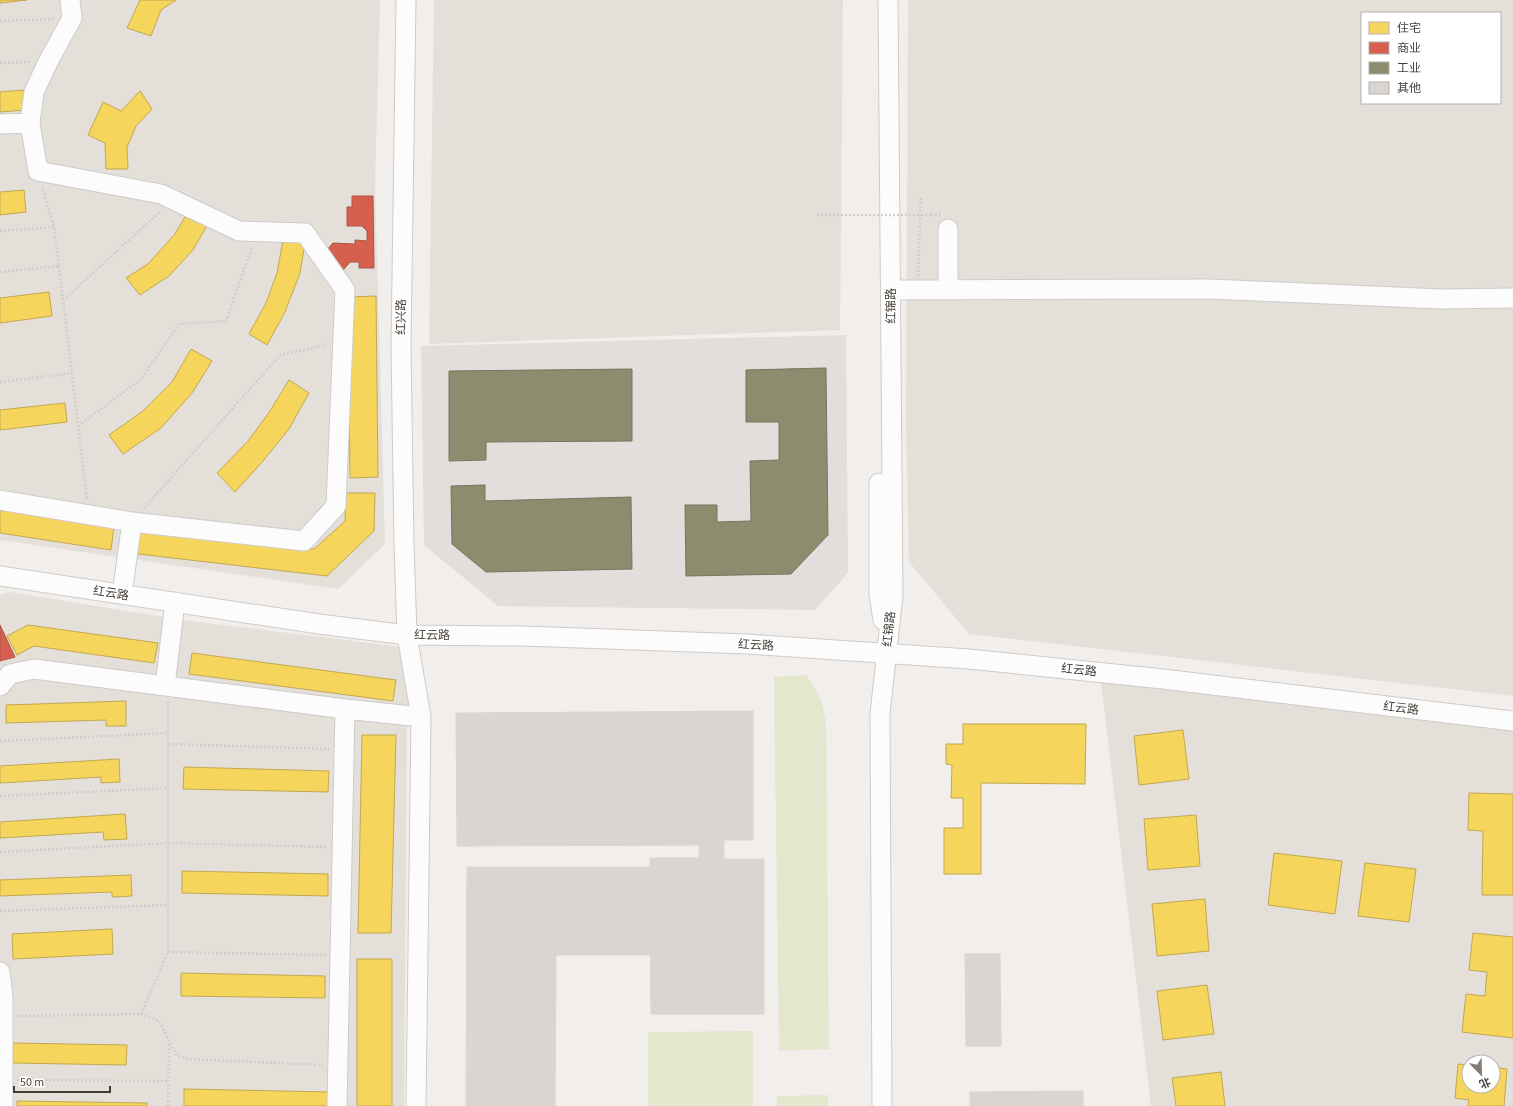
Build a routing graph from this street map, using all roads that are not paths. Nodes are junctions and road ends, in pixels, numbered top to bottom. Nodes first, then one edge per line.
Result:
1 (406, 0) edge
2 (874, 0) edge
3 (888, 0) edge
4 (71, 9) edge
5 (30, 122) junction
6 (0, 124) edge
7 (948, 229) dead end
8 (948, 289) junction
9 (891, 290) junction
10 (1513, 298) edge
11 (0, 500) edge
12 (132, 522) junction
13 (0, 576) edge
14 (122, 594) junction
15 (175, 602) junction
16 (407, 635) junction
17 (887, 653) junction
18 (0, 686) edge
19 (166, 686) junction
20 (345, 709) junction
21 (421, 716) junction
22 (1513, 721) edge
23 (0, 972) edge
24 (1, 998) edge
25 (3, 1106) edge
26 (337, 1106) edge
27 (416, 1106) edge
28 (882, 1106) edge

1 - 16 street, 红兴路
2 - 17 street, 红锦路
3 - 9 street, 红锦路
4 - 5 street
5 - 6 street
5 - 12 street
7 - 8 street
8 - 9 street
8 - 10 street
9 - 17 street, 红锦路
11 - 12 street
12 - 14 street
13 - 14 street, 红云路
14 - 15 street, 红云路
15 - 16 street, 红云路
15 - 19 street
16 - 17 street, 红云路
16 - 21 street, 红兴路
17 - 22 street, 红云路
17 - 28 street
18 - 19 street
19 - 20 street
20 - 21 street
20 - 26 street
21 - 27 street, 红兴路
23 - 24 street
24 - 25 street

